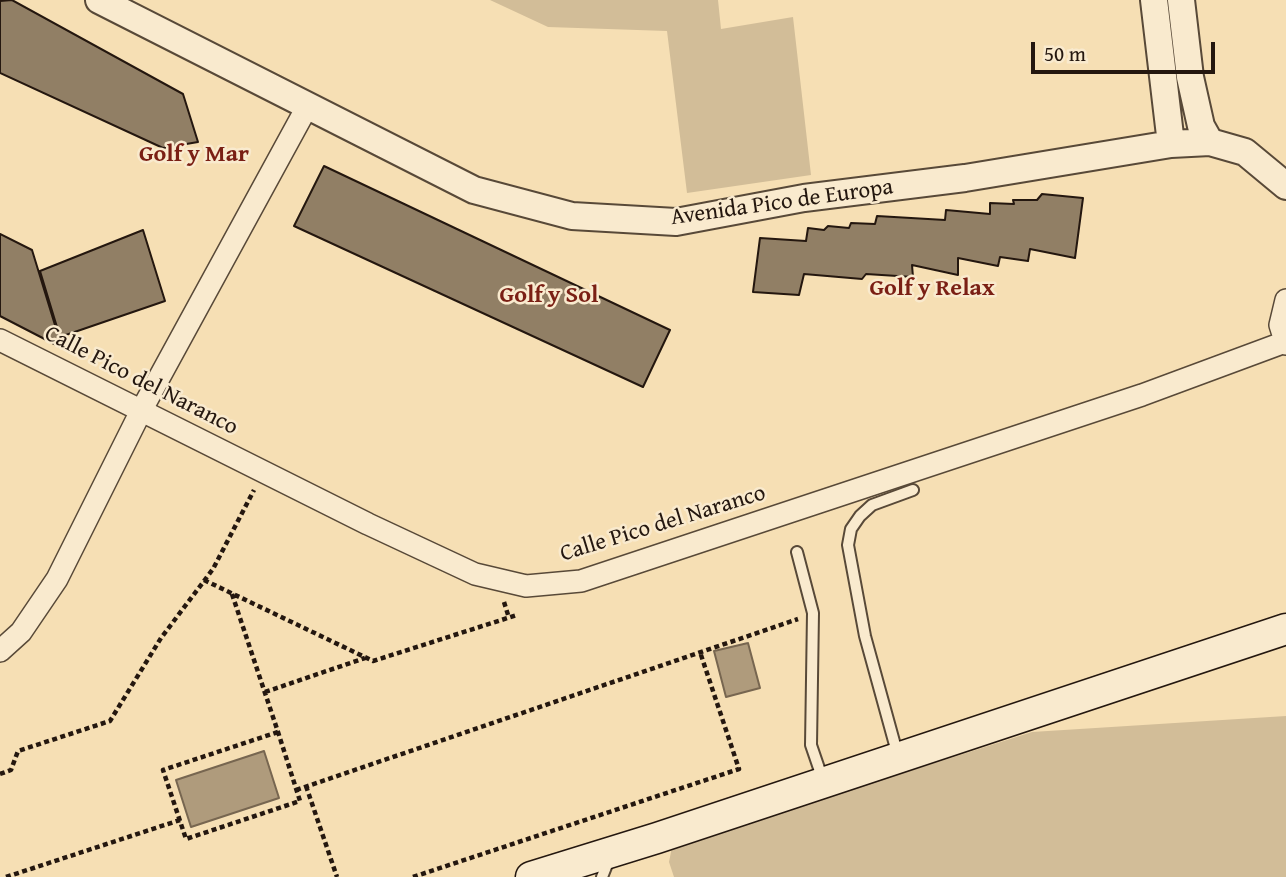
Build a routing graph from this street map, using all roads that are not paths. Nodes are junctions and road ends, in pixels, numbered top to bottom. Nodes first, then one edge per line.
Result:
1 (99, 0) edge
2 (1154, 0) edge
3 (1181, 0) edge
4 (307, 107) junction
5 (1210, 142) junction
6 (1171, 144) junction
7 (1286, 186) edge
8 (1286, 300) edge
9 (0, 340) edge
10 (1286, 343) edge
11 (141, 411) junction
12 (913, 490) dead end
13 (797, 552) dead end
14 (1286, 629) edge
15 (0, 651) edge
16 (899, 758) junction
17 (824, 783) junction
18 (593, 866) edge
19 (531, 877) edge

1 - 4 street, Avenida Pico de Europa
2 - 6 street
3 - 5 street
4 - 6 street, Avenida Pico de Europa
4 - 11 street
5 - 6 street, Avenida Pico de Europa
5 - 7 street, Avenida Pico de Europa
8 - 10 street
9 - 11 street, Calle Pico del Naranco
10 - 11 street, Calle Pico del Naranco
11 - 15 street
12 - 16 lane
13 - 17 lane
14 - 16 main road
16 - 17 main road
17 - 18 main road
18 - 19 main road

